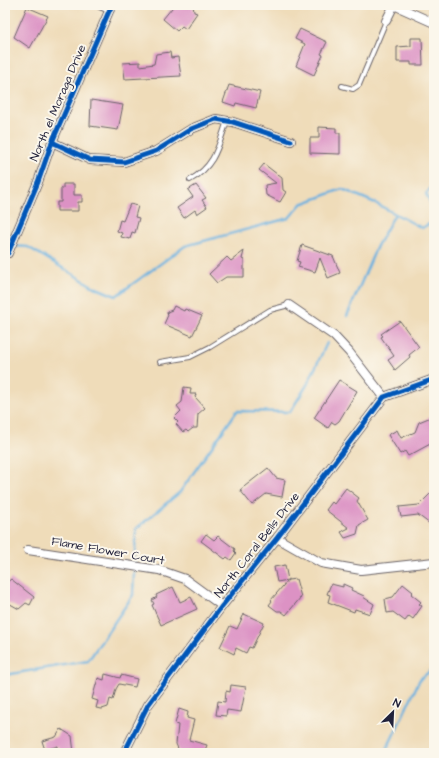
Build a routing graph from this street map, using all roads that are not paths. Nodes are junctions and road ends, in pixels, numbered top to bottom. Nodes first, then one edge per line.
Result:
1 (100, 5) edge
2 (394, 5) edge
3 (111, 7) edge
4 (386, 21) joint
5 (434, 23) edge
6 (342, 86) dead end
7 (227, 121) junction
8 (291, 141) dead end
9 (52, 142) junction
10 (190, 180) dead end
11 (5, 252) edge
12 (290, 305) joint
13 (160, 362) dead end
14 (434, 379) edge
15 (384, 396) junction
16 (277, 538) junction
17 (28, 550) dead end
18 (434, 562) edge
19 (222, 606) junction
20 (124, 753) edge

1 - 3 street
2 - 4 street
2 - 5 street
3 - 9 street, North el Moraga Drive
4 - 6 lane
7 - 8 street
7 - 9 street
7 - 10 lane
9 - 11 street, North el Moraga Drive
12 - 13 lane
12 - 15 street
14 - 15 street
15 - 16 street, North Coral Bells Drive
16 - 18 street
16 - 19 street, North Coral Bells Drive
17 - 19 street, Flame Flower Court
19 - 20 street, North Coral Bells Drive

